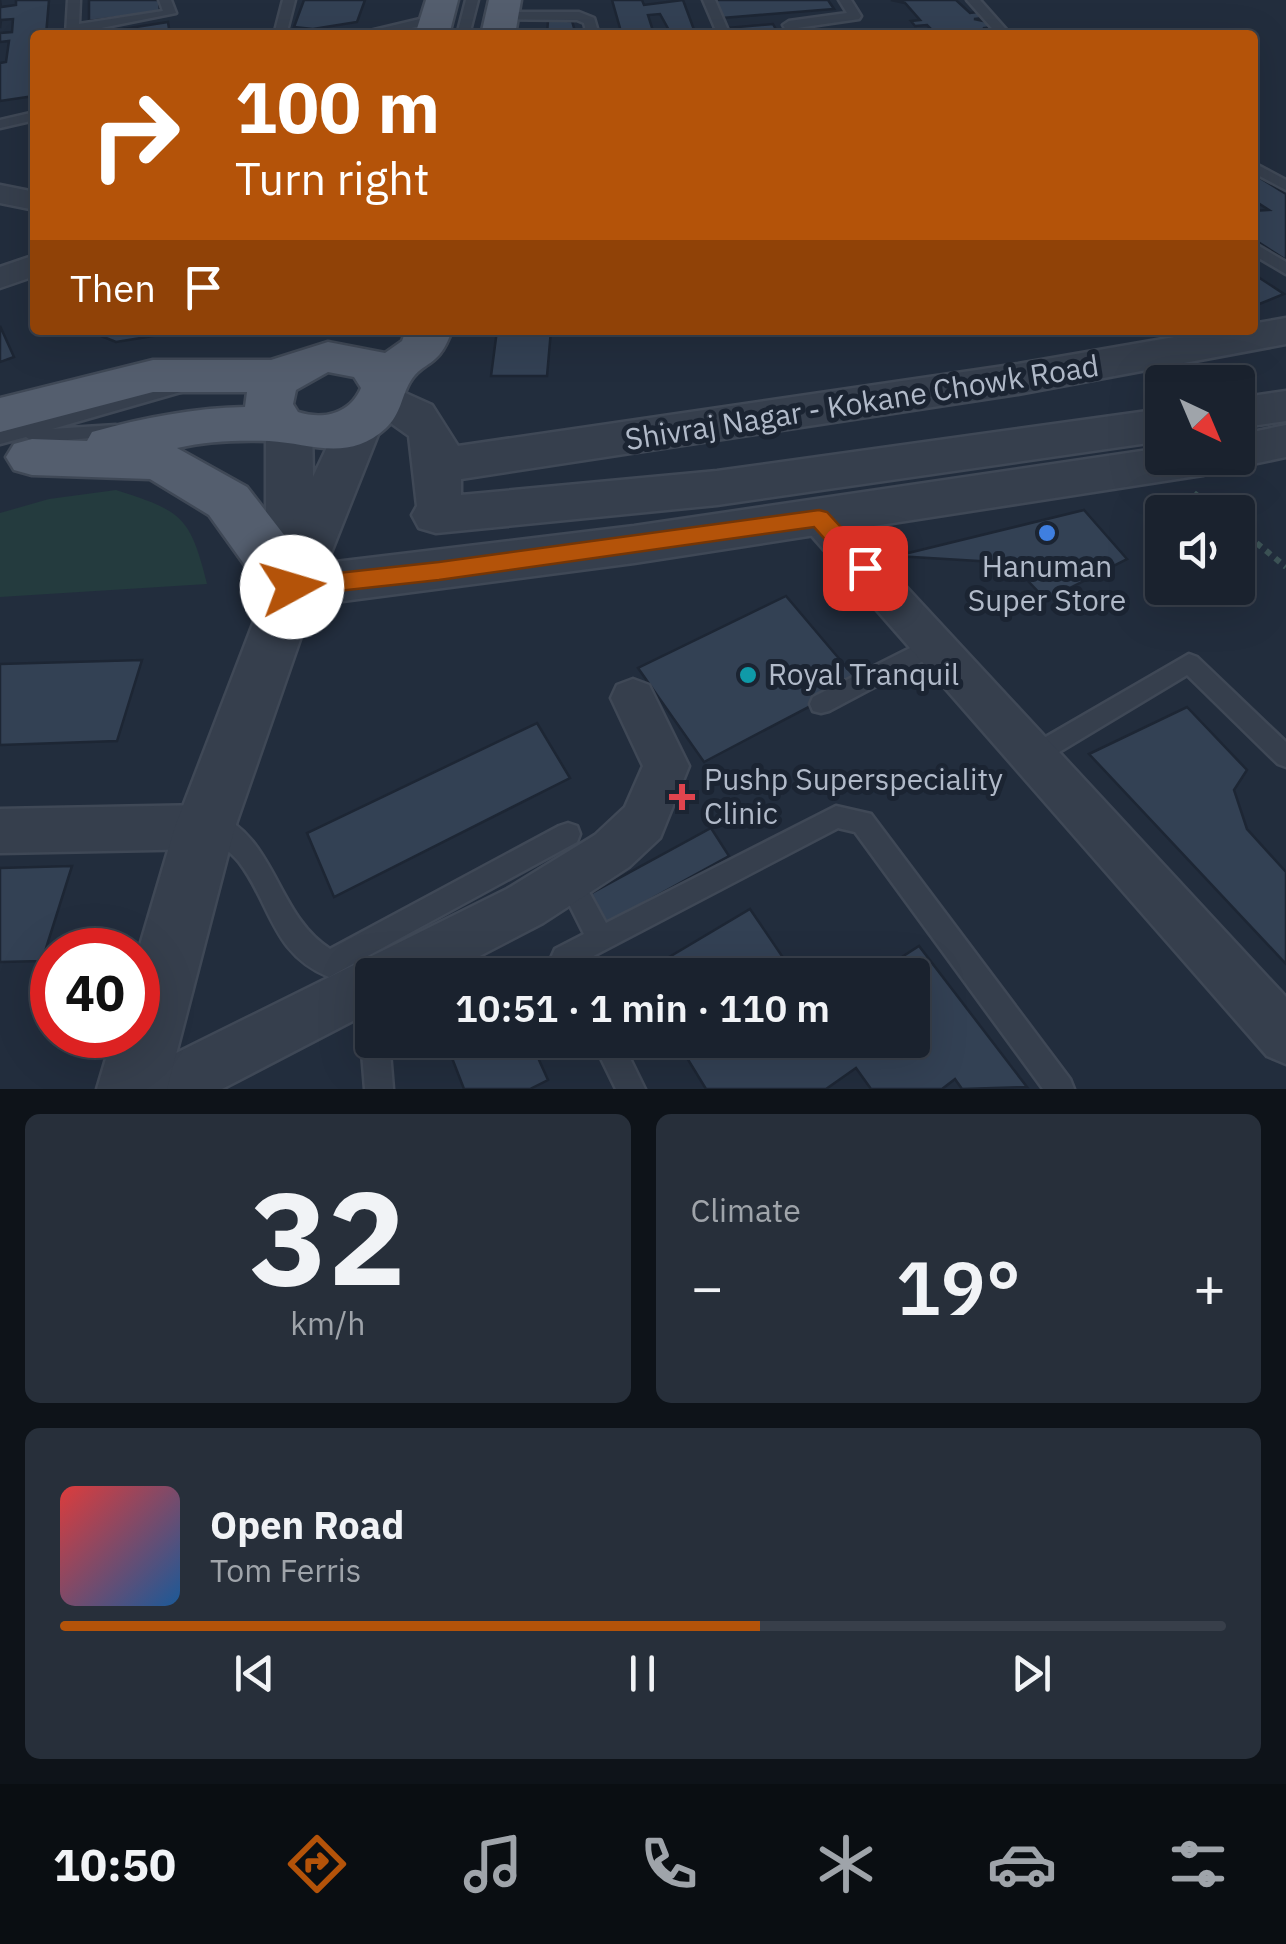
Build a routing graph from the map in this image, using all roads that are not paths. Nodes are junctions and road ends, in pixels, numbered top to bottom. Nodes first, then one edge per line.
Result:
1 (74, 0) edge
2 (289, 0) edge
3 (472, 0) edge
4 (709, 0) edge
5 (845, 0) edge
6 (973, 0) edge
7 (169, 12) edge
8 (502, 17) edge
9 (443, 22) edge
10 (72, 30) edge
11 (82, 30) edge
12 (281, 30) edge
13 (391, 30) edge
14 (592, 30) edge
15 (722, 30) edge
16 (792, 30) edge
17 (1000, 30) edge
18 (30, 117) edge
19 (0, 124) edge
20 (1258, 170) edge
21 (1286, 186) edge
22 (0, 194) edge
23 (30, 199) edge
24 (1258, 251) edge
25 (30, 267) edge
26 (1286, 270) edge
27 (0, 278) edge
28 (1286, 331) edge
29 (426, 335) edge
30 (216, 376) junction
31 (299, 384) edge
32 (375, 399) junction
33 (1286, 406) edge
34 (1255, 411) edge
35 (0, 415) edge
36 (1145, 427) edge
37 (1286, 441) edge
38 (1255, 447) edge
39 (8, 451) edge
40 (437, 466) junction
41 (1145, 467) edge
42 (436, 516) junction
43 (819, 518) junction
44 (439, 571) junction
45 (292, 587) junction
46 (934, 645) junction
47 (633, 698) dead end
48 (821, 704) dead end
49 (1033, 756) junction
50 (1286, 757) edge
51 (206, 823) junction
52 (0, 831) edge
53 (568, 856) junction
54 (602, 939) junction
55 (420, 958) edge
56 (564, 958) edge
57 (355, 998) edge
58 (1286, 1037) edge
59 (376, 1058) edge
60 (616, 1058) edge
61 (132, 1089) edge
62 (164, 1089) edge
63 (379, 1089) edge
64 (632, 1089) edge
65 (1060, 1089) edge

1 - 10 lane
2 - 12 lane
3 - 9 lane
4 - 15 lane
5 - 16 lane
6 - 17 lane
7 - 11 lane
8 - 14 lane
9 - 13 lane
18 - 19 lane
20 - 21 lane
22 - 23 street
24 - 26 lane
25 - 27 street
28 - 40 street, Shivraj Nagar - Kokane Chowk Road
29 - 32 main road
30 - 31 main road
30 - 35 main road
30 - 39 lane
31 - 32 main road
31 - 32 main road
31 - 39 main road
31 - 45 street
32 - 40 street
32 - 45 street
33 - 34 street
36 - 42 street, Shivraj Nagar - Kokane Chowk Road
37 - 38 street
39 - 45 main road
40 - 42 street
41 - 43 street
42 - 44 street
43 - 44 street
43 - 46 street
44 - 45 street
45 - 51 street
46 - 48 lane
46 - 49 street
47 - 53 street
49 - 50 lane
49 - 58 street
51 - 52 street
51 - 53 lane
51 - 61 street
53 - 54 lane
53 - 55 street
54 - 56 lane
54 - 65 lane
57 - 62 street
59 - 63 lane
60 - 64 lane

